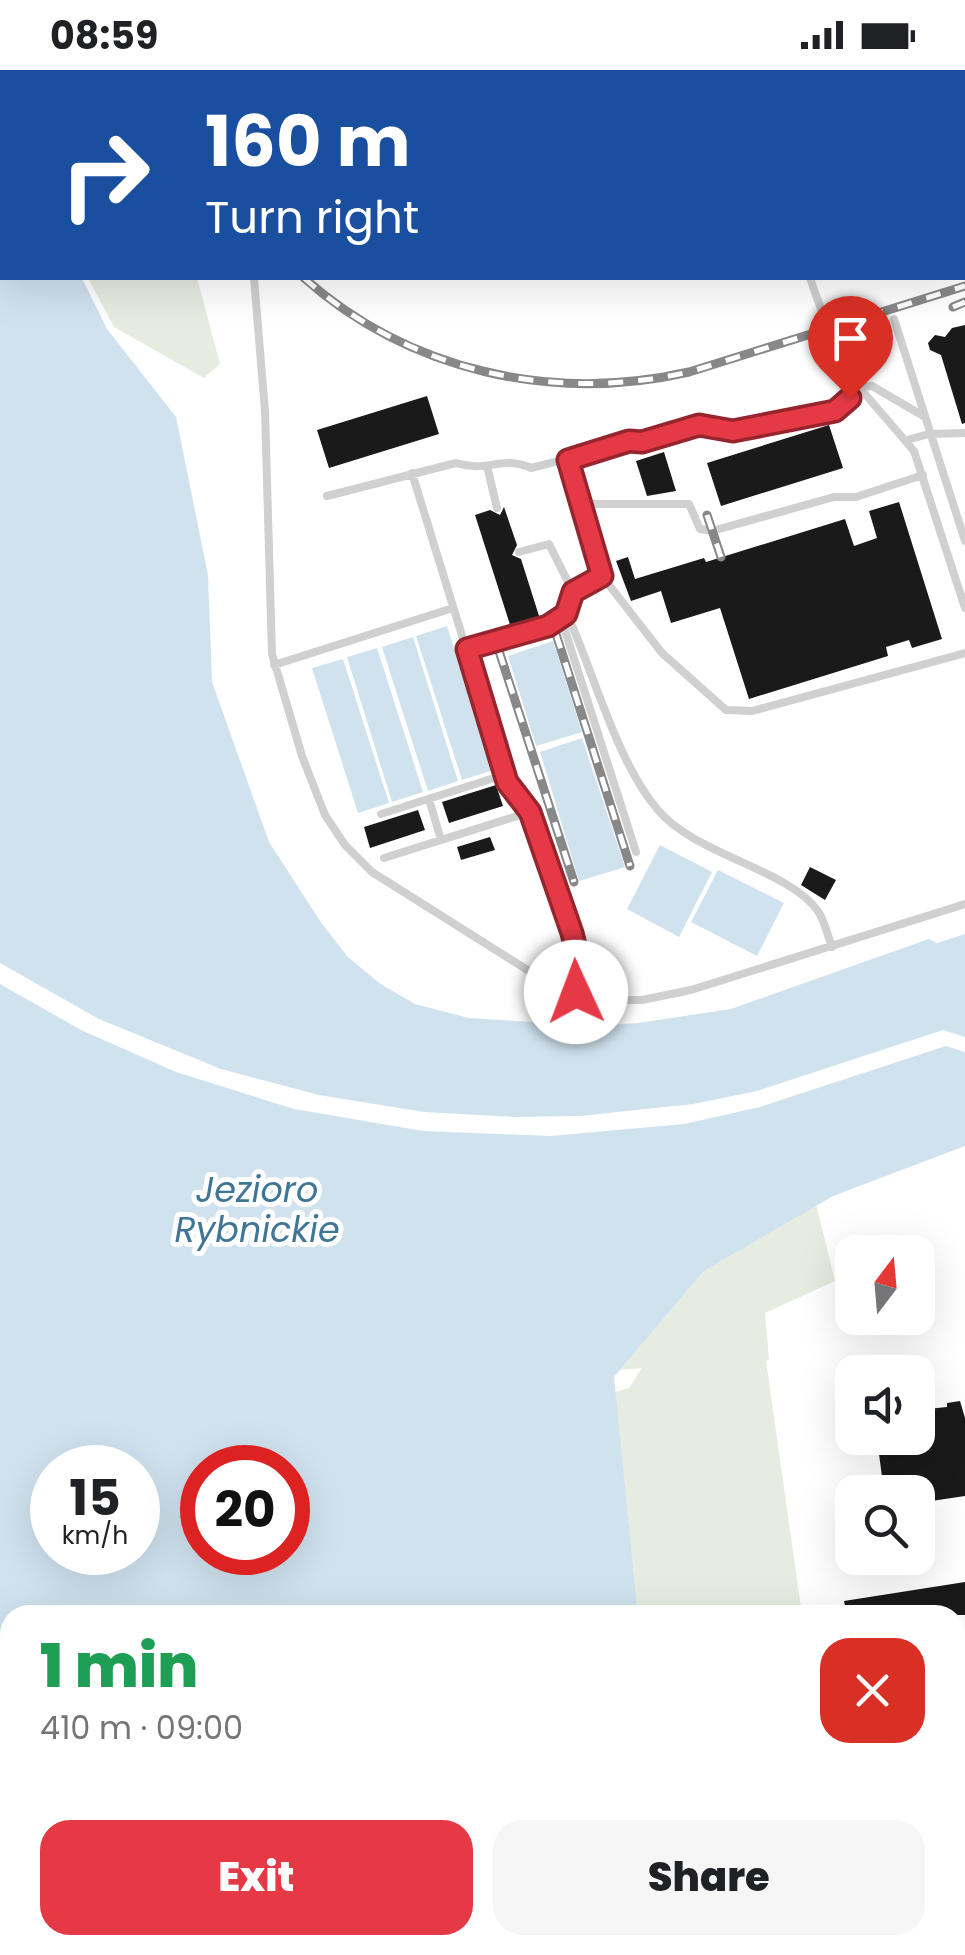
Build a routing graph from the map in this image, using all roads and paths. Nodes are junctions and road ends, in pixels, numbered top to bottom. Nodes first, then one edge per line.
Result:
1 (254, 280) edge
2 (811, 280) edge
3 (894, 319) dead end
4 (858, 388) junction
5 (925, 417) junction
6 (965, 433) edge
7 (930, 434) junction
8 (907, 440) junction
9 (568, 460) junction
10 (487, 466) junction
11 (412, 473) junction
12 (923, 475) junction
13 (327, 496) dead end
14 (580, 504) junction
15 (497, 508) dead end
16 (965, 541) edge
17 (519, 552) dead end
18 (602, 576) junction
19 (573, 592) junction
20 (453, 608) junction
21 (965, 608) edge
22 (564, 616) junction
23 (467, 649) junction
24 (965, 653) edge
25 (274, 665) junction
26 (491, 779) dead end
27 (429, 799) junction
28 (530, 812) junction
29 (381, 814) dead end
30 (441, 840) junction
31 (636, 852) dead end
32 (384, 858) dead end
33 (965, 904) edge
34 (832, 946) junction
35 (576, 992) junction

1 - 25 lane
2 - 4 lane
3 - 5 lane
4 - 5 lane
4 - 8 lane
4 - 9 lane
5 - 7 lane
6 - 7 lane
7 - 8 lane
7 - 16 lane
8 - 12 lane
9 - 10 lane
9 - 14 lane
10 - 11 lane
10 - 15 lane
11 - 13 lane
11 - 20 lane
12 - 14 lane
12 - 21 lane
14 - 18 lane
17 - 19 lane
18 - 19 lane
18 - 24 lane
19 - 22 lane
20 - 23 lane
20 - 25 lane
22 - 23 lane
22 - 31 lane
22 - 34 lane
23 - 28 lane
25 - 35 lane
26 - 27 lane
27 - 29 lane
27 - 30 lane
28 - 30 lane
28 - 35 lane
30 - 32 lane
33 - 34 lane
34 - 35 lane

